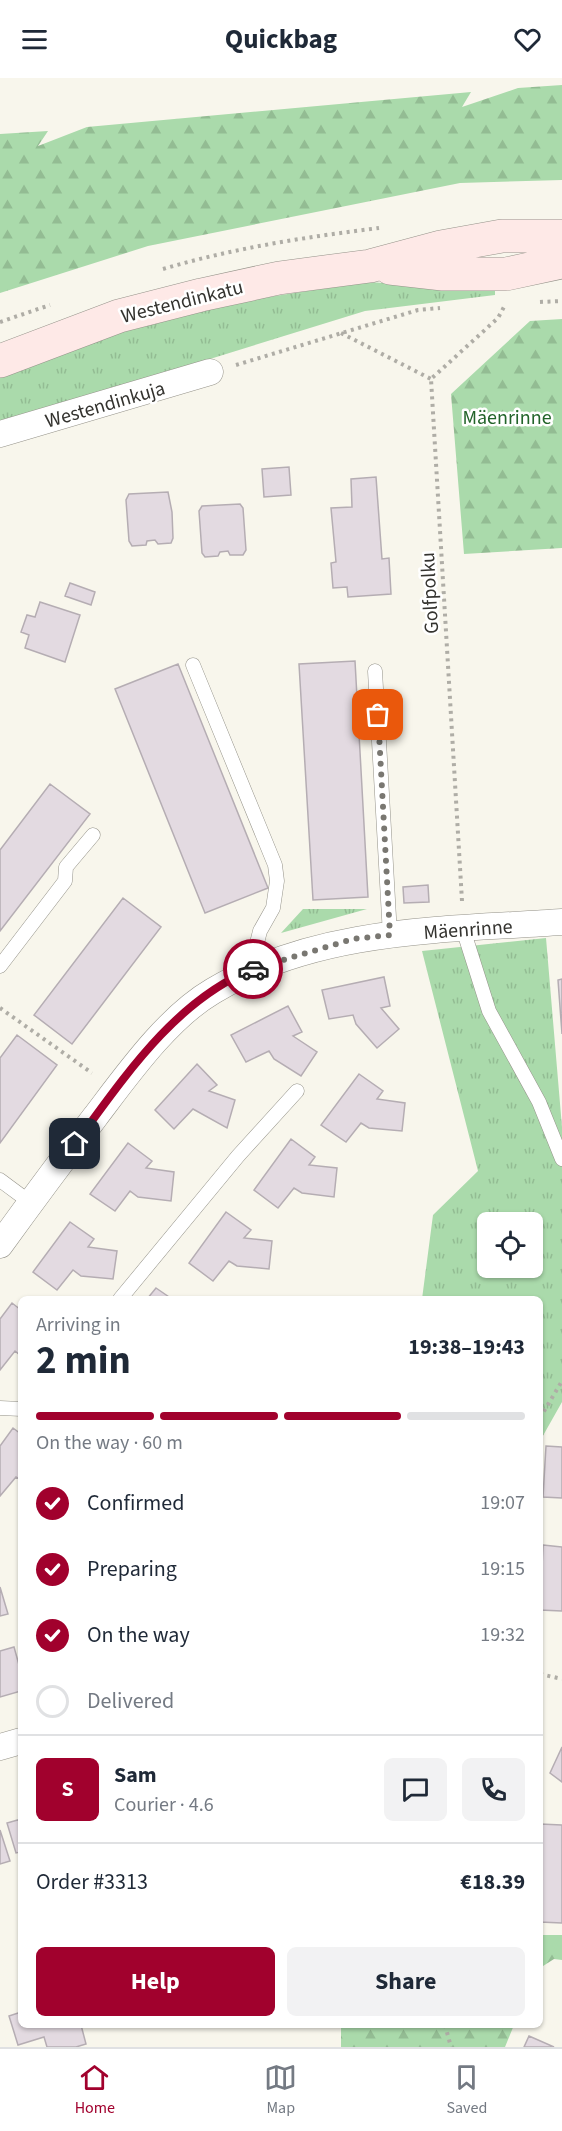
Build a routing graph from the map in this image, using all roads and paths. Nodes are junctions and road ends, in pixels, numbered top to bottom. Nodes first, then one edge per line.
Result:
1 (562, 236) edge
2 (562, 262) edge
3 (370, 266) junction
4 (562, 301) edge
5 (529, 302) dead end
6 (496, 304) dead end
7 (451, 307) dead end
8 (341, 333) junction
9 (0, 360) edge
10 (210, 372) joint
11 (431, 379) junction
12 (0, 434) edge
13 (194, 665) dead end
14 (375, 671) dead end
15 (93, 835) dead end
16 (462, 902) dead end
17 (562, 922) edge
18 (463, 929) junction
19 (390, 935) junction
20 (0, 966) edge
21 (250, 971) junction
22 (0, 1008) edge
23 (116, 1090) junction
24 (297, 1091) dead end
25 (562, 1159) edge
26 (0, 1180) edge
27 (31, 1203) junction
28 (0, 1245) edge
29 (122, 1296) edge
30 (562, 1381) edge
31 (0, 1408) edge
32 (18, 1409) edge
33 (543, 1413) edge
34 (543, 1675) edge
35 (562, 1679) edge
36 (18, 1742) edge
37 (0, 1747) edge
38 (446, 2028) edge
39 (452, 2047) edge

1 - 3 main road, Westendinkatu
2 - 3 main road, Westendinkatu
3 - 9 main road, Westendinkatu
4 - 5 path
6 - 11 path
7 - 8 path
8 - 10 path
8 - 11 path
10 - 12 street, Westendinkuja
11 - 16 path, Golfpolku
13 - 21 lane
14 - 19 lane
15 - 20 lane
17 - 18 street, Mäenrinne
18 - 19 street, Mäenrinne
18 - 25 lane
19 - 21 street, Mäenrinne
21 - 23 street, Mäenrinne
22 - 23 path
23 - 27 street, Mäenrinne
24 - 29 lane
26 - 27 lane
27 - 28 street, Mäenrinne
30 - 33 path
31 - 32 lane
34 - 35 path
36 - 37 street
38 - 39 path

